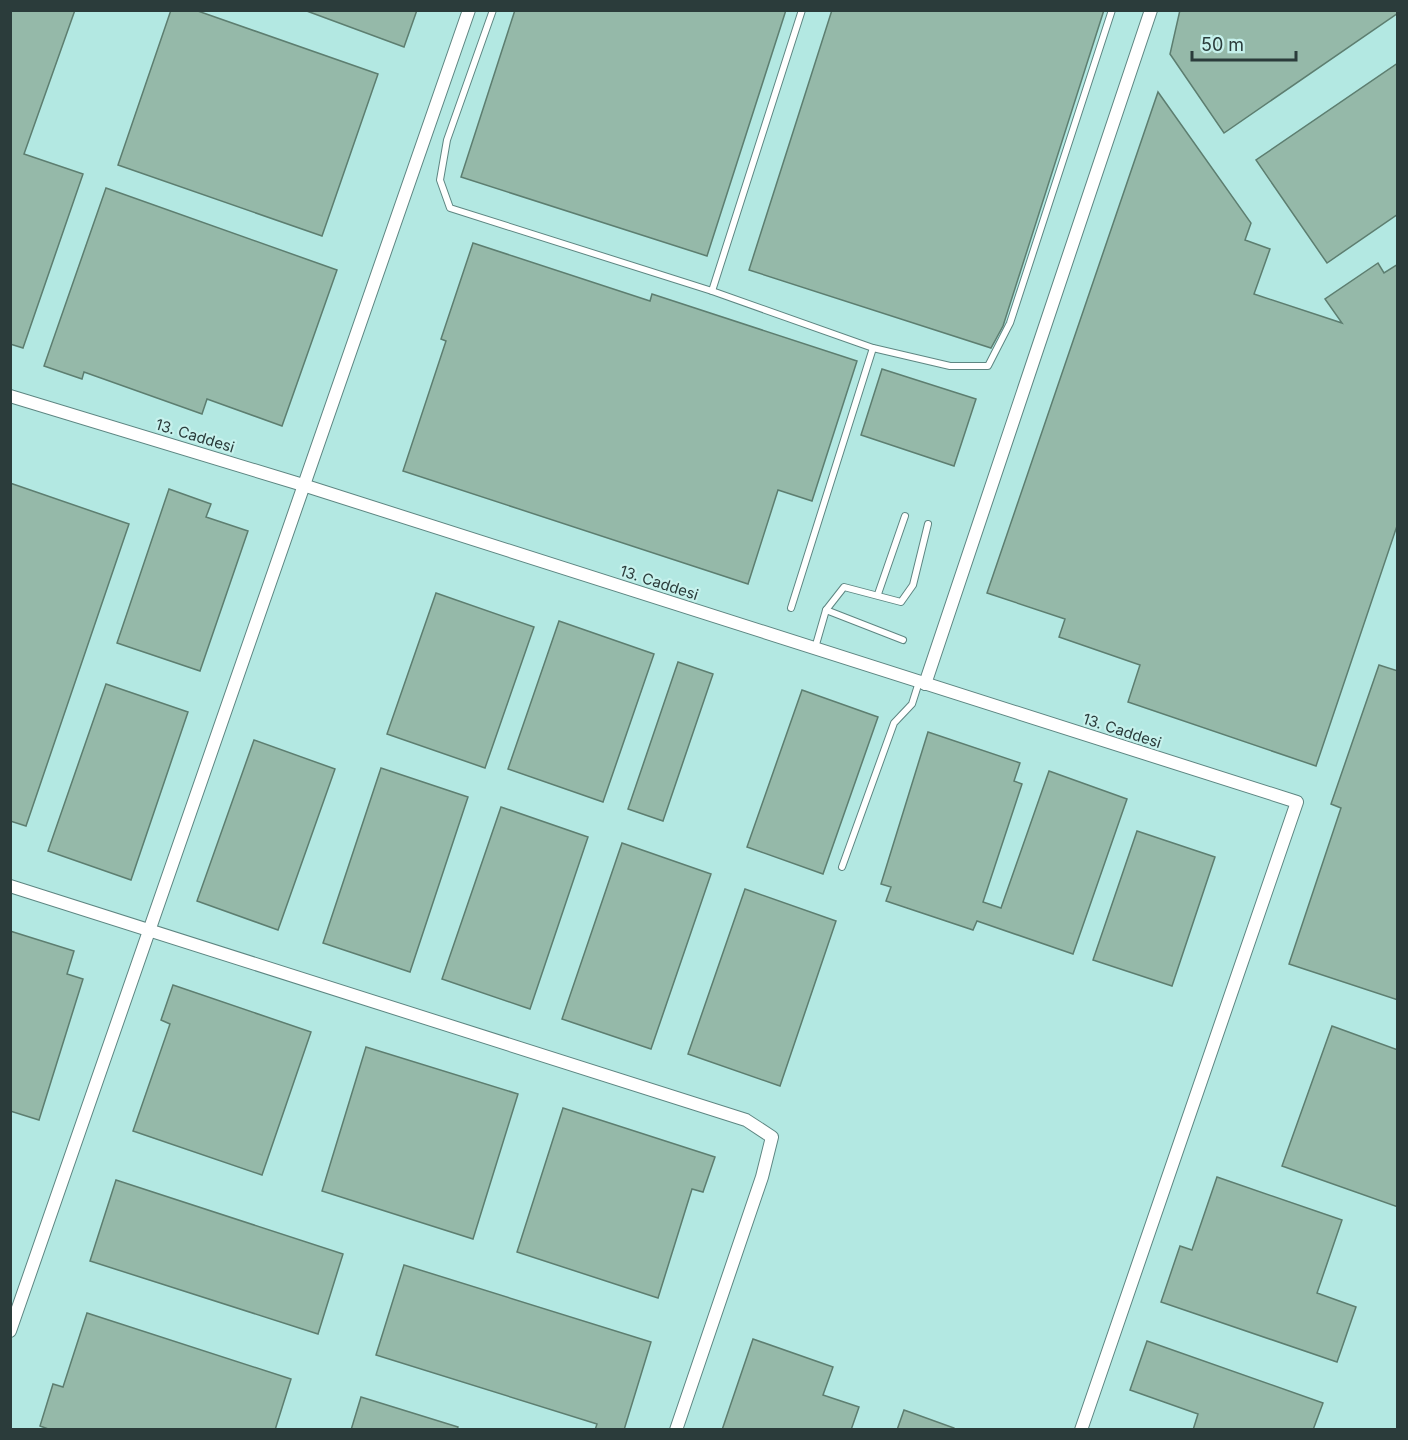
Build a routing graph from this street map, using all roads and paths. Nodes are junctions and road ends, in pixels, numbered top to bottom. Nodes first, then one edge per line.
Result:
1 (469, 10) edge
2 (493, 10) edge
3 (802, 10) edge
4 (1112, 10) edge
5 (1151, 10) edge
6 (712, 291) junction
7 (873, 348) junction
8 (10, 396) edge
9 (303, 485) junction
10 (906, 516) dead end
11 (928, 524) dead end
12 (878, 594) junction
13 (791, 608) dead end
14 (826, 610) junction
15 (903, 640) dead end
16 (815, 649) junction
17 (922, 683) junction
18 (842, 867) dead end
19 (10, 886) edge
20 (151, 930) junction
21 (10, 1331) edge
22 (676, 1430) edge
23 (1081, 1430) edge

1 - 9 street
2 - 6 lane
3 - 6 lane
4 - 7 lane
5 - 17 street
6 - 7 lane
7 - 13 lane
8 - 9 street, 13. Caddesi
9 - 16 street, 13. Caddesi
9 - 20 street
10 - 12 lane
11 - 12 lane
12 - 14 lane
14 - 15 lane
14 - 16 lane
16 - 17 street, 13. Caddesi
17 - 18 lane
17 - 23 street, 13. Caddesi
19 - 20 street
20 - 21 street
20 - 22 street

